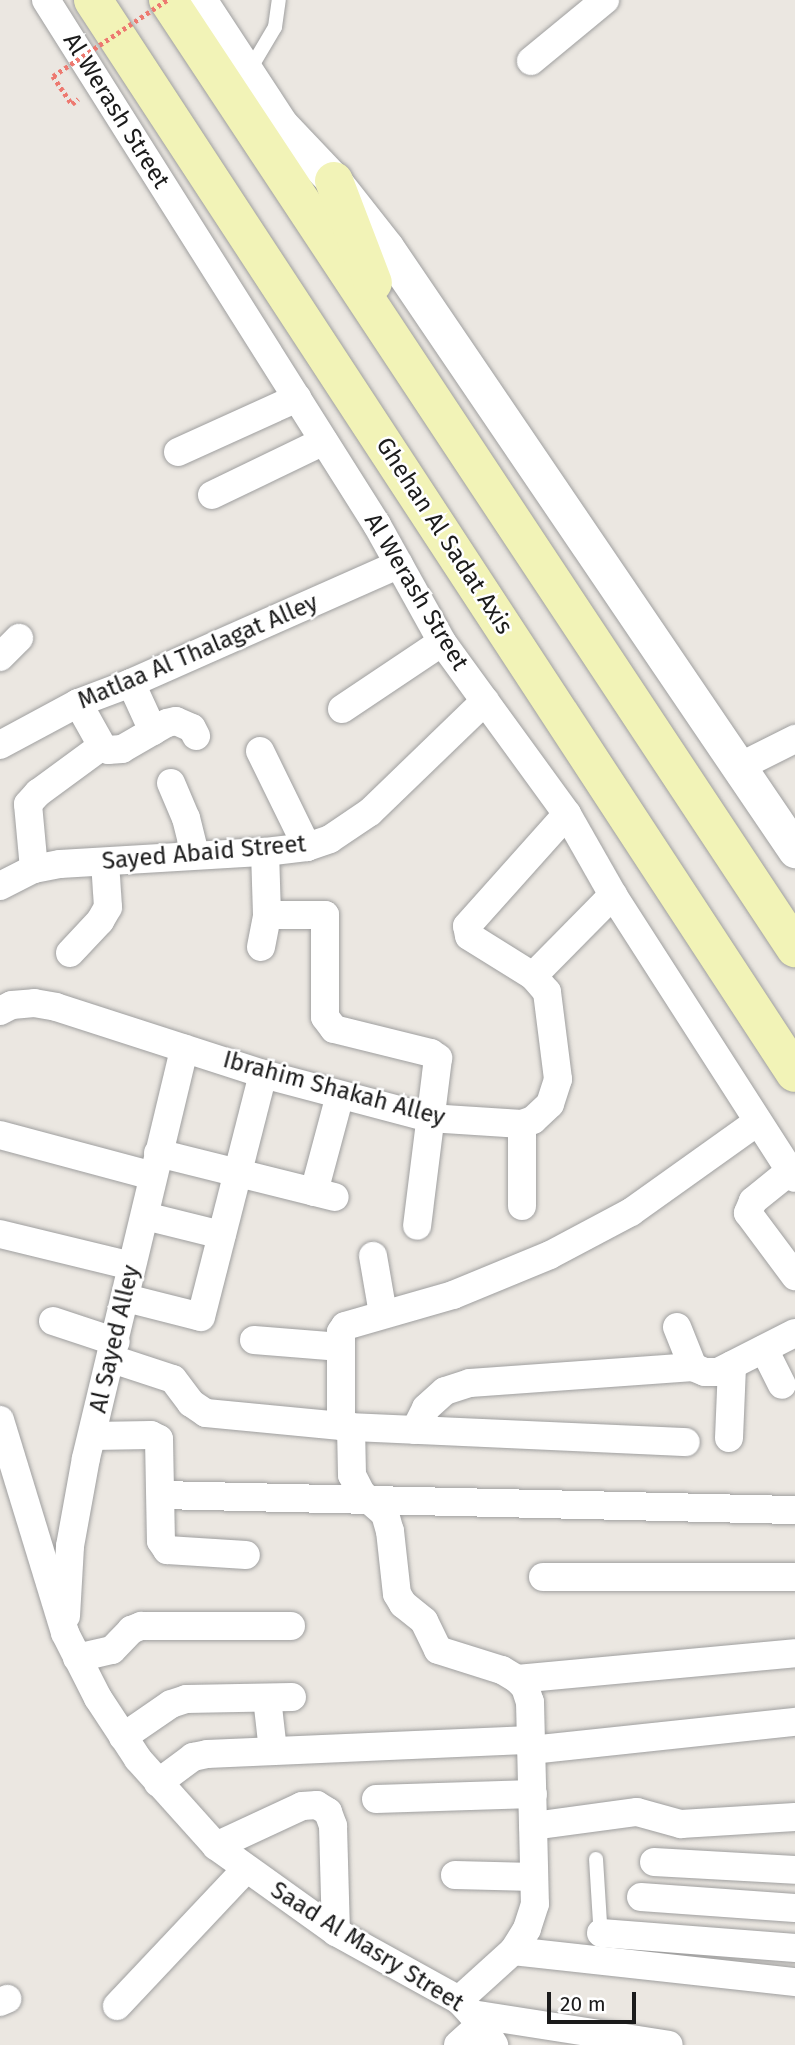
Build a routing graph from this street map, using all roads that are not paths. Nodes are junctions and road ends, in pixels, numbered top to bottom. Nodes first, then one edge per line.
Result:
1 (46, 0) edge
2 (72, 0) edge
3 (167, 0) edge
4 (199, 0) edge
5 (279, 0) edge
6 (604, 0) edge
7 (100, 10) edge
8 (531, 61) dead end
9 (246, 75) junction
10 (334, 181) junction
11 (398, 350) junction
12 (297, 398) junction
13 (324, 441) junction
14 (178, 452) dead end
15 (212, 495) dead end
16 (399, 564) junction
17 (442, 642) junction
18 (131, 683) junction
19 (485, 701) junction
20 (78, 703) junction
21 (342, 709) dead end
22 (153, 732) junction
23 (196, 736) dead end
24 (795, 738) edge
25 (0, 746) edge
26 (102, 746) junction
27 (260, 751) dead end
28 (739, 768) junction
29 (171, 783) dead end
30 (567, 814) junction
31 (307, 847) junction
32 (795, 850) edge
33 (265, 852) junction
34 (195, 855) junction
35 (105, 862) junction
36 (34, 869) junction
37 (0, 886) edge
38 (613, 895) junction
39 (267, 915) junction
40 (261, 947) dead end
41 (795, 948) edge
42 (70, 953) dead end
43 (533, 976) junction
44 (0, 1011) edge
45 (184, 1048) junction
46 (795, 1073) edge
47 (264, 1074) junction
48 (340, 1095) junction
49 (429, 1118) junction
50 (757, 1122) junction
51 (522, 1124) junction
52 (0, 1135) edge
53 (156, 1165) junction
54 (236, 1172) junction
55 (793, 1175) edge
56 (522, 1206) dead end
57 (145, 1216) junction
58 (417, 1226) dead end
59 (0, 1234) edge
60 (222, 1235) junction
61 (373, 1256) dead end
62 (131, 1266) junction
63 (795, 1276) edge
64 (126, 1298) junction
65 (383, 1314) junction
66 (53, 1321) dead end
67 (677, 1326) dead end
68 (795, 1333) edge
69 (254, 1340) dead end
70 (341, 1347) junction
71 (764, 1349) junction
72 (114, 1350) junction
73 (732, 1365) junction
74 (693, 1367) junction
75 (782, 1385) dead end
76 (0, 1420) edge
77 (346, 1427) junction
78 (415, 1430) junction
79 (92, 1437) junction
80 (729, 1438) dead end
81 (686, 1442) dead end
82 (160, 1495) junction
83 (373, 1502) junction
84 (795, 1510) edge
85 (246, 1555) dead end
86 (543, 1577) dead end
87 (795, 1577) edge
88 (291, 1626) dead end
89 (71, 1645) junction
90 (795, 1653) edge
91 (517, 1679) junction
92 (795, 1722) edge
93 (123, 1737) junction
94 (531, 1745) junction
95 (273, 1751) junction
96 (158, 1783) junction
97 (533, 1794) junction
98 (376, 1799) dead end
99 (795, 1817) edge
100 (533, 1826) junction
101 (216, 1846) junction
102 (596, 1859) dead end
103 (654, 1862) dead end
104 (246, 1869) junction
105 (795, 1870) edge
106 (455, 1875) dead end
107 (534, 1877) junction
108 (641, 1897) dead end
109 (795, 1908) edge
110 (336, 1932) junction
111 (601, 1933) junction
112 (795, 1948) edge
113 (513, 1951) junction
114 (603, 1961) junction
115 (795, 1982) edge
116 (117, 2006) dead end
117 (476, 2021) edge
118 (458, 2045) edge
119 (669, 2045) edge

1 - 12 street, Al Werash Street
2 - 7 street
3 - 11 main road
4 - 9 street
5 - 9 lane
6 - 8 street
7 - 46 main road, Ghehan Al Sadat Axis
9 - 10 street
10 - 11 main road
10 - 28 street
11 - 41 main road
12 - 13 street, Al Werash Street
12 - 14 street
13 - 15 street
13 - 16 street, Al Werash Street
16 - 17 street, Al Werash Street
16 - 18 street, Matlaa Al Thalagat Alley
17 - 19 street, Al Werash Street
17 - 21 street
18 - 20 street, Matlaa Al Thalagat Alley
18 - 22 street
19 - 30 street, Al Werash Street
19 - 31 street, Sayed Abaid Street
20 - 25 street, Matlaa Al Thalagat Alley
20 - 26 street
22 - 23 street
22 - 26 street
24 - 28 street
26 - 36 street
27 - 31 street
28 - 32 street
29 - 34 street
30 - 38 street, Al Werash Street
30 - 43 street
31 - 33 street, Sayed Abaid Street
33 - 34 street, Sayed Abaid Street
33 - 39 street
34 - 35 street, Sayed Abaid Street
35 - 36 street, Sayed Abaid Street
35 - 42 street
36 - 37 street, Sayed Abaid Street
38 - 43 street
38 - 50 street, Al Werash Street
39 - 40 street
39 - 49 street
43 - 51 street
44 - 45 street, Ibrahim Shakah Alley
45 - 47 street, Ibrahim Shakah Alley
45 - 53 street, Al Sayed Alley
47 - 48 street, Ibrahim Shakah Alley
47 - 54 street
48 - 49 street, Ibrahim Shakah Alley
48 - 54 street
49 - 51 street, Ibrahim Shakah Alley
49 - 58 street
50 - 55 street, Al Werash Street
50 - 65 street
51 - 56 street
52 - 53 street
53 - 54 street
53 - 57 street, Al Sayed Alley
54 - 60 street
55 - 63 street
57 - 60 street
57 - 62 street, Al Sayed Alley
59 - 62 street
60 - 64 street
61 - 65 street
62 - 64 street, Al Sayed Alley
64 - 72 street, Al Sayed Alley
65 - 70 street
66 - 72 street
67 - 74 street
68 - 71 street
69 - 70 street
70 - 77 street
71 - 73 street
71 - 75 street
72 - 77 street
72 - 79 street, Al Sayed Alley
73 - 74 street
73 - 80 street
74 - 78 street
76 - 89 street, Saad Al Masry Street
77 - 78 street
77 - 83 street
78 - 81 street
79 - 82 street
79 - 89 street, Al Sayed Alley
82 - 83 street
82 - 85 street
83 - 84 street
83 - 91 street
86 - 87 street
88 - 89 street
89 - 93 street, Saad Al Masry Street
90 - 91 street
91 - 94 street
92 - 94 street
93 - 95 street
93 - 96 street, Saad Al Masry Street
94 - 95 street
94 - 97 street
95 - 96 street
96 - 101 street, Saad Al Masry Street
97 - 98 street
97 - 100 street
99 - 100 street
100 - 107 street
101 - 104 street, Saad Al Masry Street
101 - 110 street
102 - 111 lane
103 - 105 street
104 - 110 street, Saad Al Masry Street
104 - 116 street
106 - 107 street
107 - 113 street
108 - 109 street
110 - 117 street, Saad Al Masry Street
111 - 112 street
111 - 114 lane
113 - 114 street
113 - 117 street
114 - 115 street
117 - 118 street
117 - 119 street, Saad Al Masry Street

